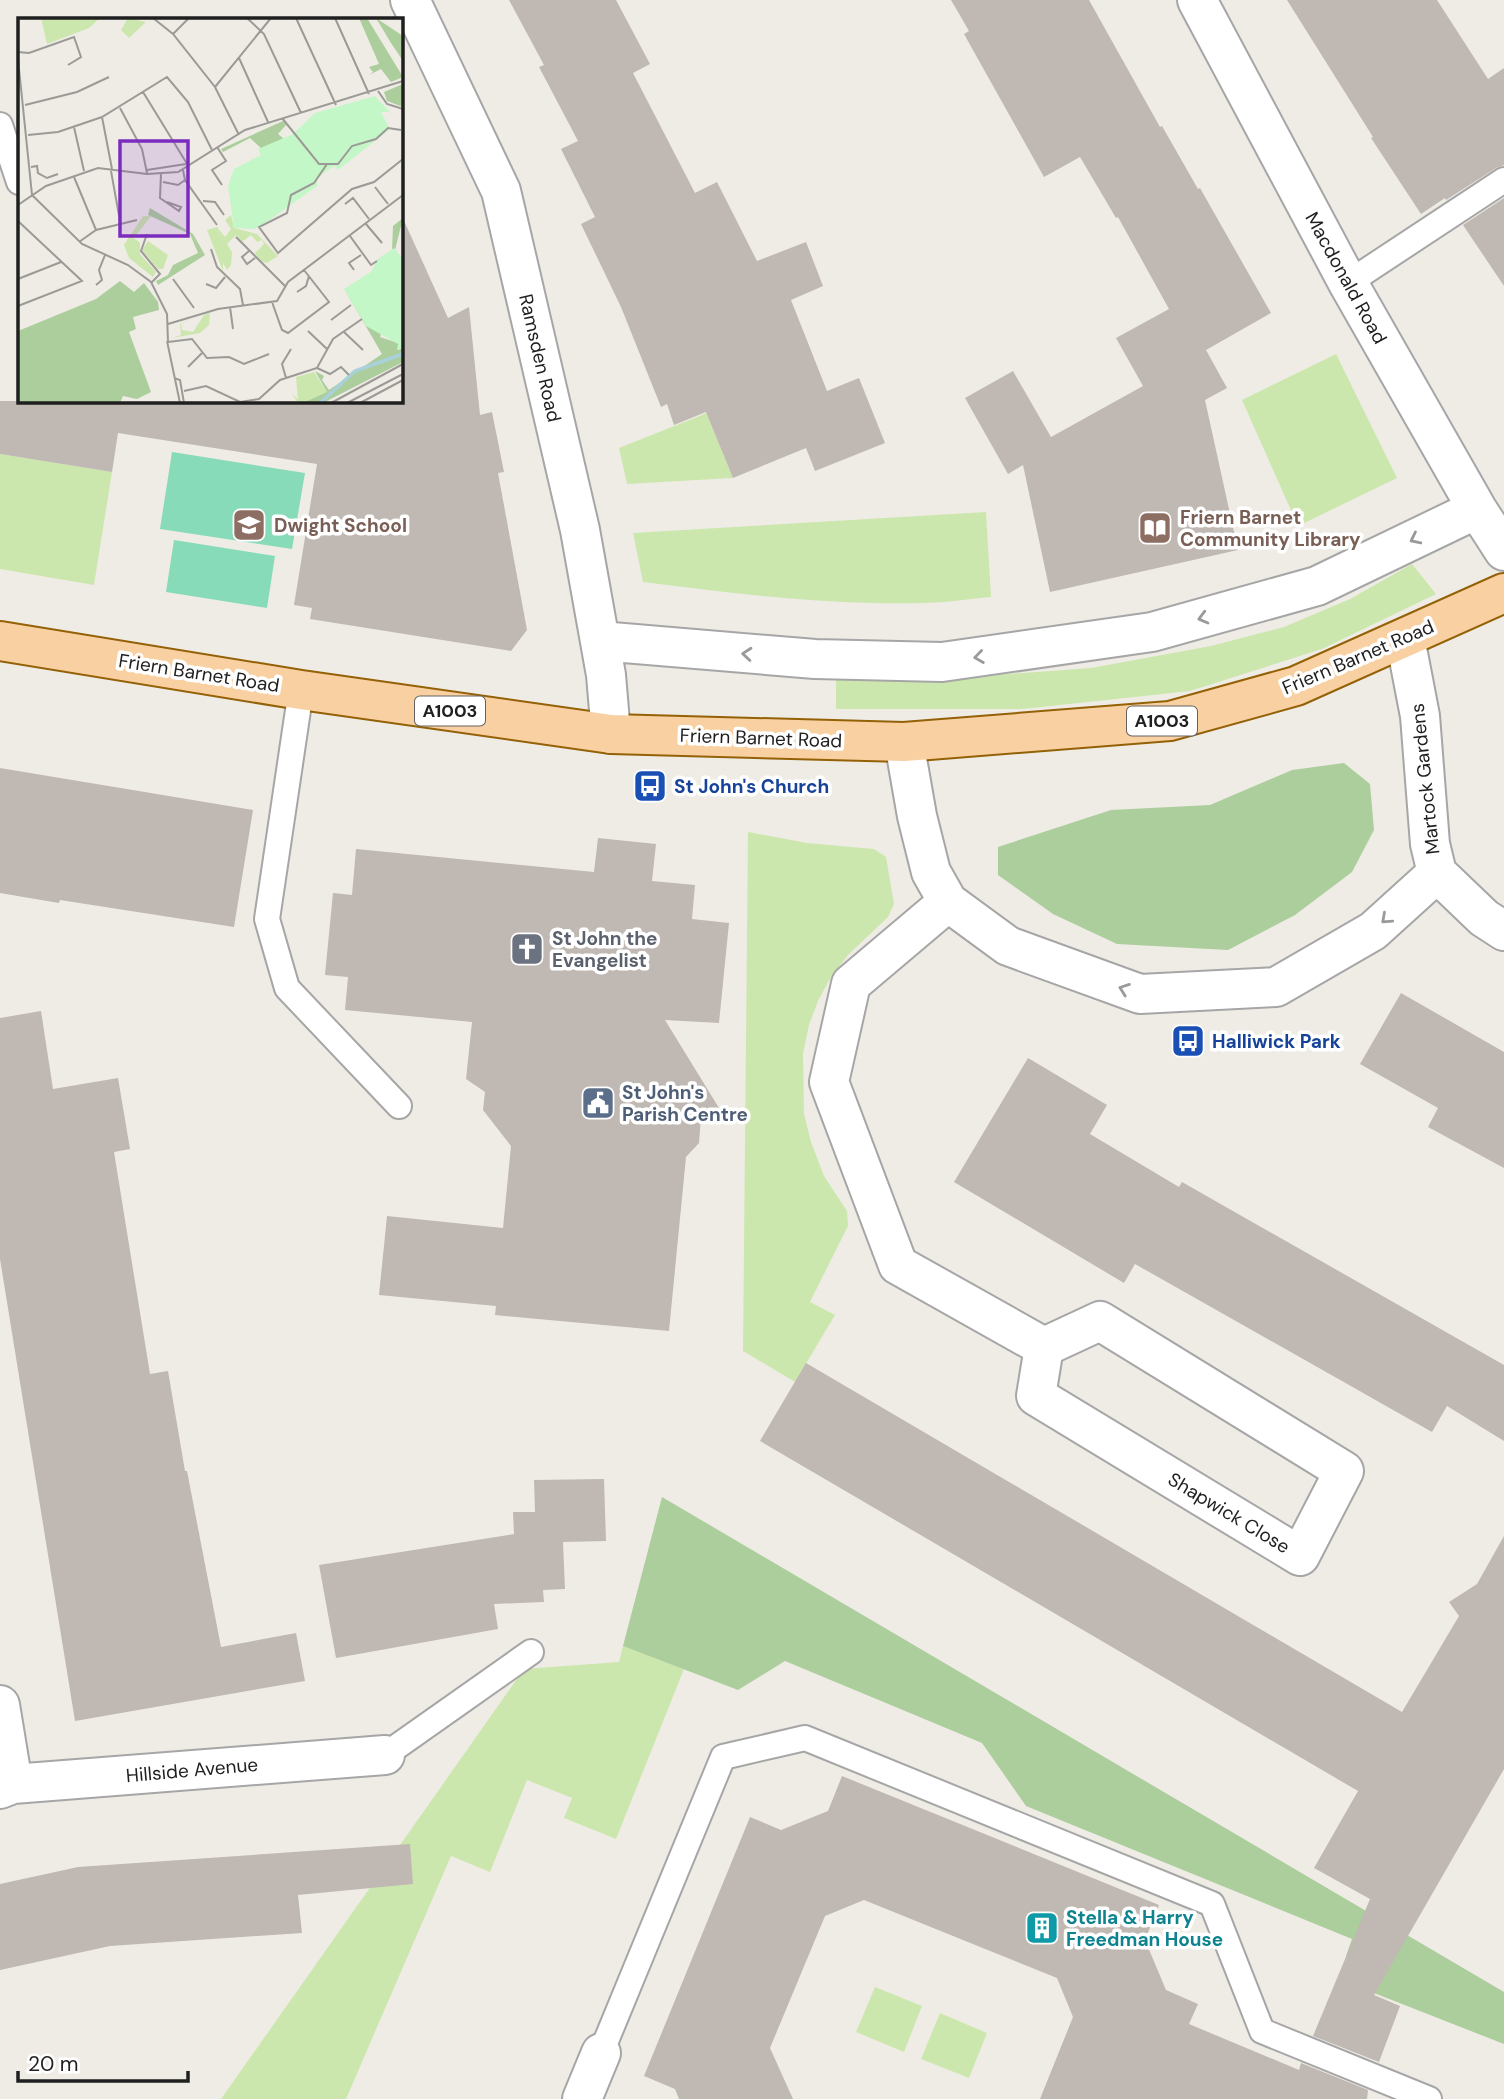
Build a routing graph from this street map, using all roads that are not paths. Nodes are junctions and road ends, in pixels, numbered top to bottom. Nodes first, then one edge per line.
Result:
1 (410, 0) edge
2 (1197, 0) edge
3 (0, 125) edge
4 (18, 180) edge
5 (1504, 180) edge
6 (1348, 283) junction
7 (1477, 509) junction
8 (1504, 551) edge
9 (1504, 593) edge
10 (1405, 638) junction
11 (0, 641) edge
12 (600, 641) junction
13 (301, 690) junction
14 (611, 734) junction
15 (904, 741) junction
16 (1437, 873) junction
17 (948, 902) junction
18 (1504, 932) edge
19 (399, 1106) dead end
20 (1044, 1347) junction
21 (531, 1652) dead end
22 (0, 1705) edge
23 (385, 1755) joint
24 (6, 1786) edge
25 (601, 2053) joint
26 (582, 2099) edge
27 (1429, 2099) edge

1 - 12 street, Ramsden Road
2 - 6 street, Macdonald Road
3 - 4 lane
5 - 6 lane
6 - 7 street, Macdonald Road
7 - 8 street, Macdonald Road
7 -> 12 street
9 - 10 main road, Friern Barnet Road / A1003
10 - 15 main road, Friern Barnet Road / A1003
10 - 16 street, Martock Gardens
11 - 13 main road, Friern Barnet Road / A1003
12 - 14 street, Ramsden Road
13 - 14 main road, Friern Barnet Road / A1003
13 - 19 lane
14 - 15 main road, Friern Barnet Road / A1003
15 - 17 street
16 -> 17 street
16 - 18 street, Martock Gardens
17 - 20 street
20 - 20 street, Shapwick Close
21 - 23 lane
22 - 24 street
23 - 24 street, Hillside Avenue
25 - 26 street
25 - 27 lane

